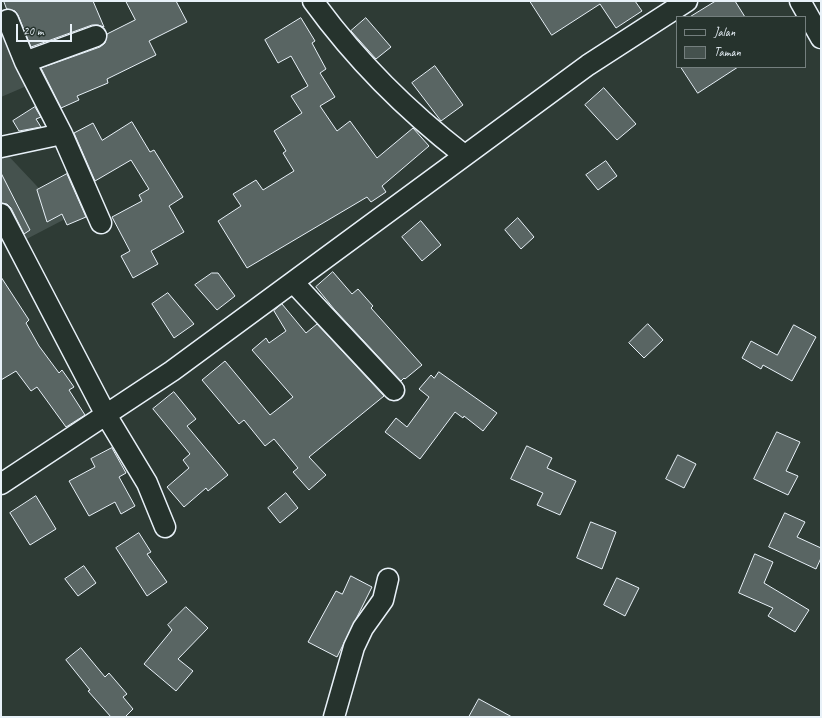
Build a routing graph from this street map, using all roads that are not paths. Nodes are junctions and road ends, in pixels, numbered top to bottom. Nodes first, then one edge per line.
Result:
1 (313, 1) edge
2 (800, 1) edge
3 (678, 3) edge
4 (8, 20) dead end
5 (96, 36) dead end
6 (821, 38) edge
7 (25, 62) junction
8 (62, 134) junction
9 (1, 147) edge
10 (464, 155) junction
11 (1, 214) edge
12 (101, 223) dead end
13 (293, 282) junction
14 (394, 390) dead end
15 (106, 415) junction
16 (1, 484) edge
17 (165, 528) dead end
18 (388, 579) dead end
19 (334, 717) edge

1 - 10 street
2 - 6 street
3 - 10 street
4 - 7 street
5 - 7 street
7 - 8 street
8 - 9 street
8 - 12 street
10 - 13 street
11 - 15 street
13 - 14 street
13 - 15 street
15 - 16 street
15 - 17 street
18 - 19 street

